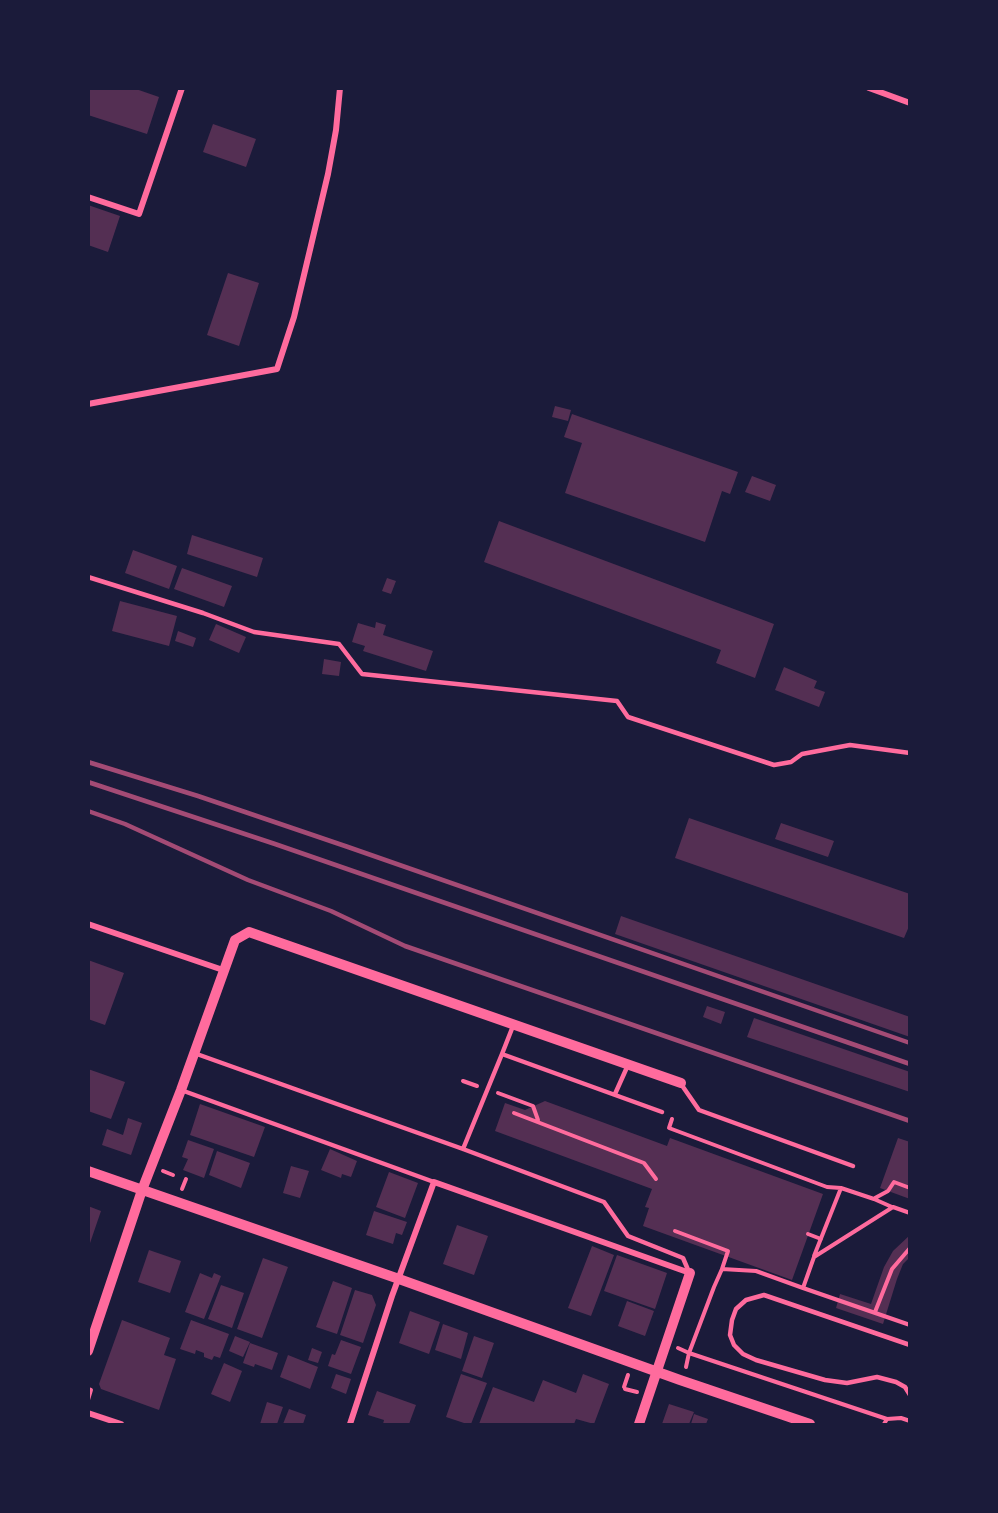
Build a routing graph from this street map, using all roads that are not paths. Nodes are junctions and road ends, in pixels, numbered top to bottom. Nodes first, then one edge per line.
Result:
1 (182, 88) edge
2 (340, 88) edge
3 (869, 88) edge
4 (909, 103) edge
5 (88, 197) edge
6 (88, 404) edge
7 (88, 577) edge
8 (909, 753) edge
9 (88, 924) edge
10 (223, 970) junction
11 (514, 1025) junction
12 (194, 1053) junction
13 (502, 1054) junction
14 (628, 1065) junction
15 (681, 1083) joint
16 (181, 1090) junction
17 (615, 1094) junction
18 (662, 1112) dead end
19 (463, 1149) junction
20 (853, 1166) dead end
21 (88, 1171) edge
22 (434, 1182) junction
23 (142, 1190) junction
24 (690, 1273) junction
25 (399, 1279) junction
26 (909, 1345) edge
27 (88, 1351) edge
28 (657, 1371) junction
29 (909, 1395) edge
30 (88, 1413) edge
31 (121, 1425) edge
32 (350, 1425) edge
33 (639, 1425) edge
34 (810, 1425) edge

1 - 5 street
2 - 6 street
3 - 4 street
7 - 8 lane
9 - 10 street
10 - 11 street
10 - 12 street
11 - 13 lane
11 - 14 street
12 - 16 street
12 - 19 lane
13 - 17 lane
13 - 19 lane
14 - 15 street
14 - 17 lane
15 - 20 lane
16 - 22 lane
16 - 23 street
17 - 18 lane
19 - 24 lane
21 - 23 street
22 - 24 street
22 - 25 street
23 - 25 street
23 - 27 street
24 - 28 street
25 - 28 street
25 - 32 street
26 - 29 lane
28 - 33 street
28 - 34 street
30 - 31 street

